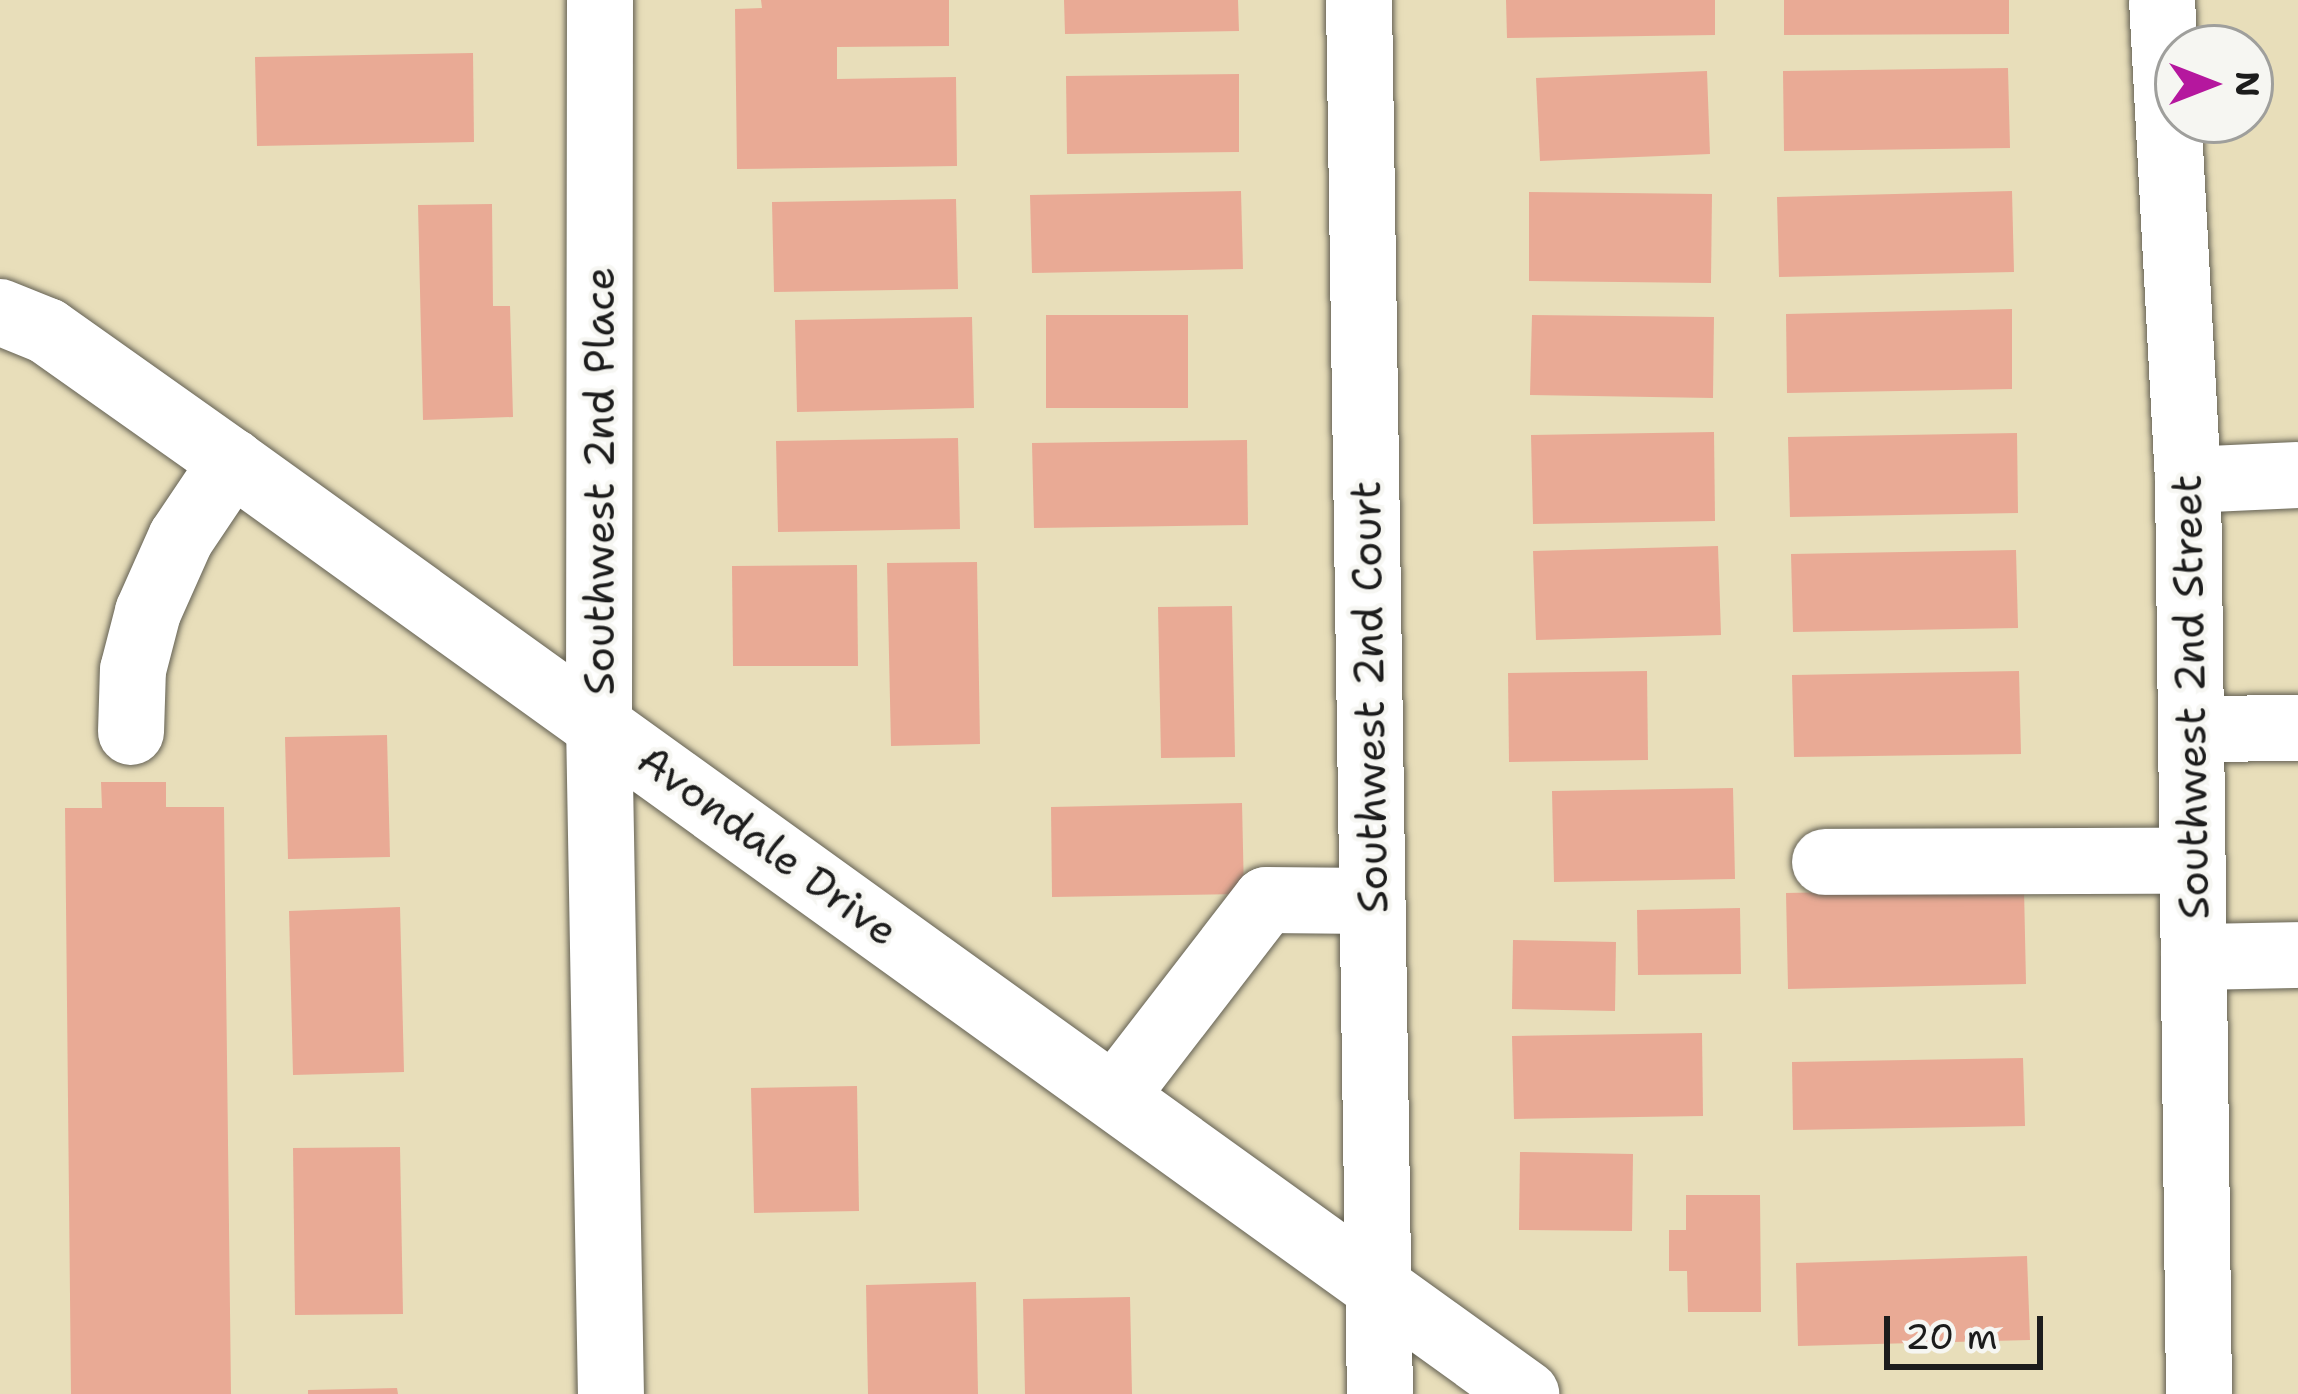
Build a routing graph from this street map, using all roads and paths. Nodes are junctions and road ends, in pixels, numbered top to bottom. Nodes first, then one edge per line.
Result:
1 (599, 0) edge
2 (1359, 0) edge
3 (2162, 0) edge
4 (0, 311) edge
5 (232, 462) junction
6 (2298, 475) edge
7 (2188, 480) junction
8 (599, 723) junction
9 (2191, 728) junction
10 (2298, 728) edge
11 (131, 733) dead end
12 (2192, 861) junction
13 (1825, 862) dead end
14 (1372, 901) junction
15 (2298, 955) edge
16 (2194, 957) junction
17 (1114, 1096) junction
18 (1378, 1288) junction
19 (611, 1394) edge
20 (1380, 1394) edge
21 (1526, 1394) edge
22 (2199, 1394) edge

1 - 8 street, Southwest 2nd Place
2 - 14 street, Southwest 2nd Court
3 - 7 street, Southwest 2nd Street
4 - 5 street, Avondale Drive
5 - 8 street, Avondale Drive
5 - 11 street
6 - 7 street
7 - 9 street, Southwest 2nd Street
8 - 17 street, Avondale Drive
8 - 19 street, Southwest 2nd Place
9 - 10 street
9 - 12 street, Southwest 2nd Street
12 - 13 street
12 - 16 street, Southwest 2nd Street
14 - 17 street
14 - 18 street, Southwest 2nd Court
15 - 16 street
16 - 22 street, Southwest 2nd Street
17 - 18 street, Avondale Drive
18 - 20 street, Southwest 2nd Court
18 - 21 street, Avondale Drive

